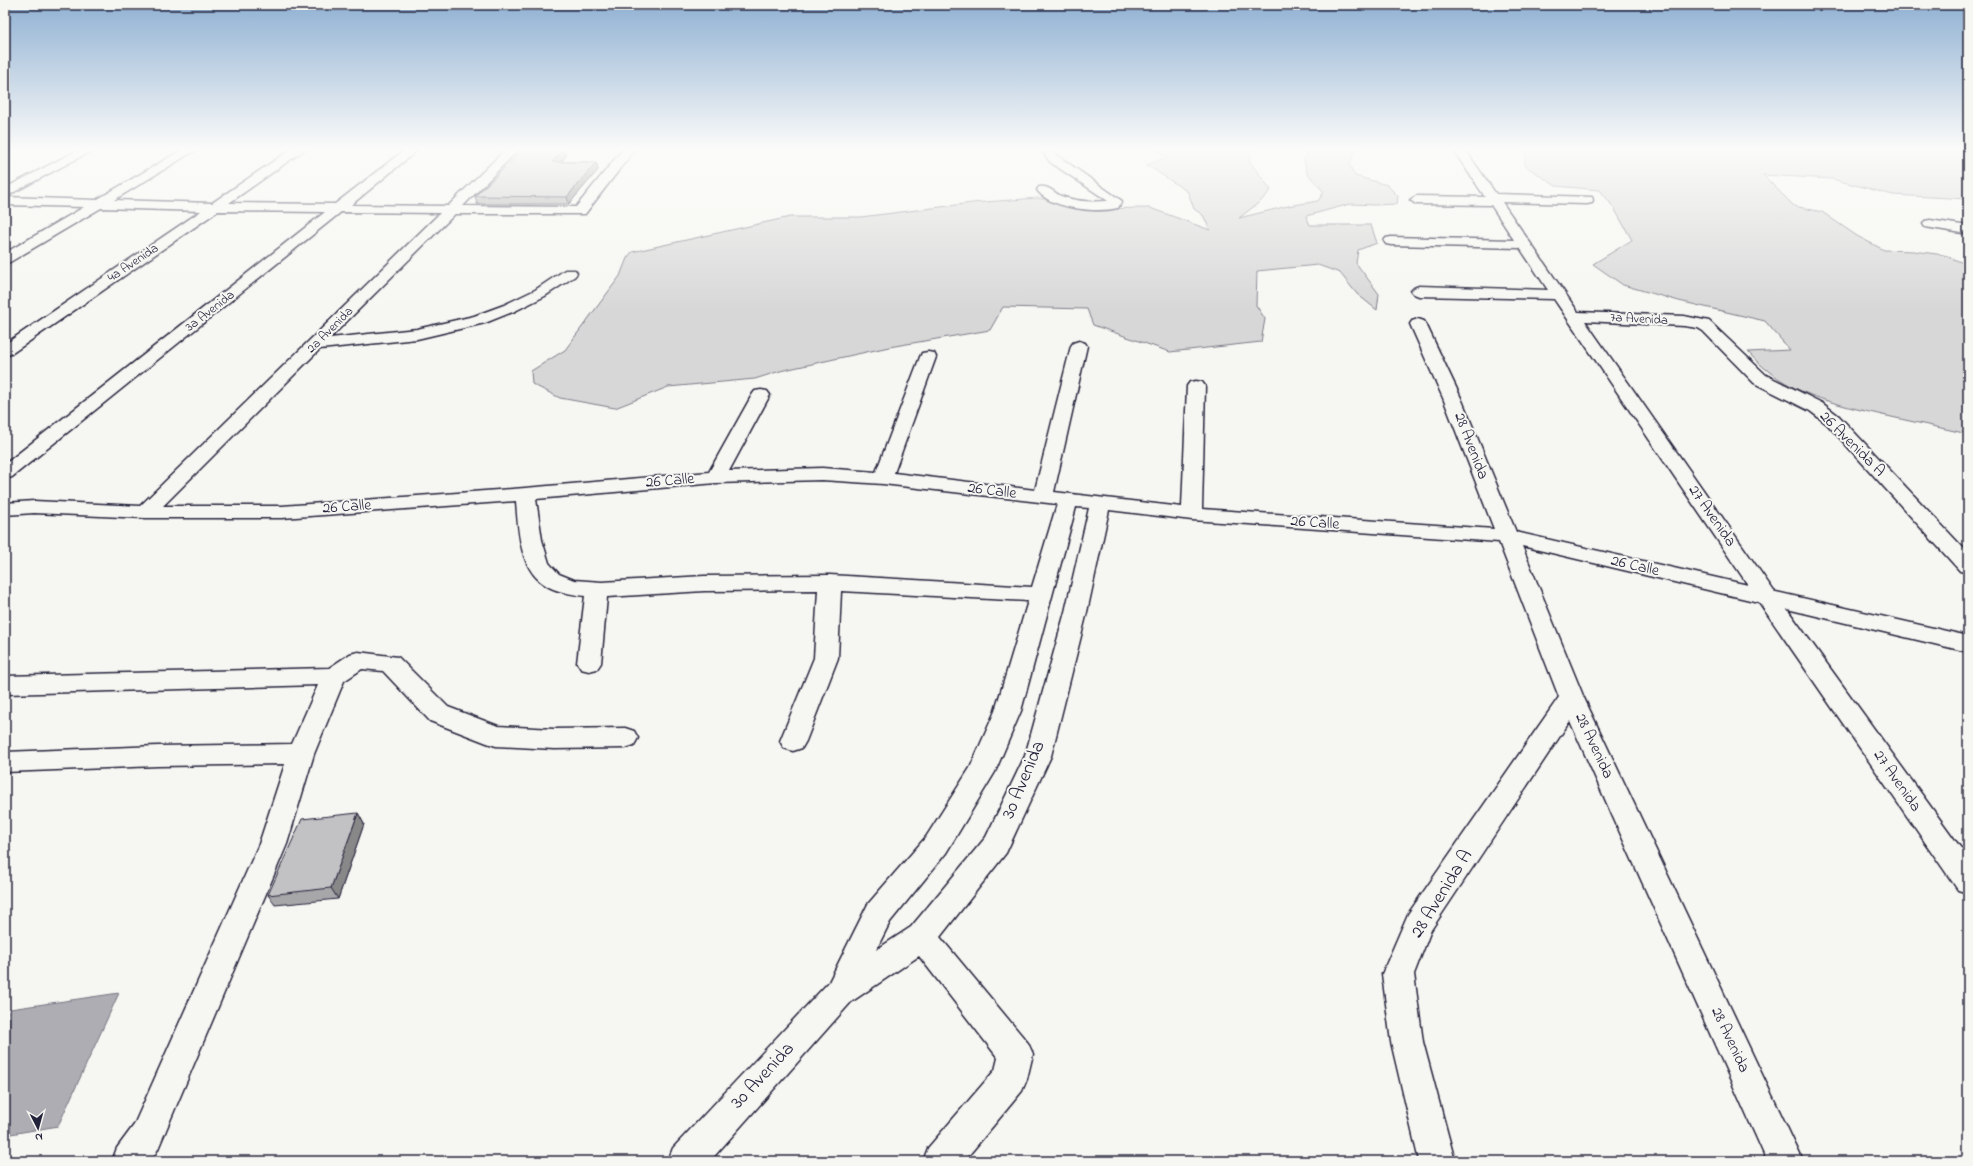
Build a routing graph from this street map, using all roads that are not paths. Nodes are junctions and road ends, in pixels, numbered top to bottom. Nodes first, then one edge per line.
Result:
1 (49, 202) edge
2 (101, 202) edge
3 (223, 202) edge
4 (346, 202) edge
5 (460, 202) edge
6 (586, 202) edge
7 (1067, 202) edge
8 (1115, 202) edge
9 (1496, 202) edge
10 (98, 204) junction
11 (216, 207) junction
12 (340, 207) junction
13 (452, 210) junction
14 (1930, 224) dead end
15 (1968, 230) edge
16 (1391, 241) dead end
17 (1525, 244) junction
18 (5, 259) edge
19 (570, 273) dead end
20 (1419, 291) dead end
21 (1560, 295) junction
22 (1574, 316) junction
23 (1418, 324) dead end
24 (1703, 324) joint
25 (316, 344) junction
26 (1079, 346) dead end
27 (5, 351) edge
28 (928, 357) dead end
29 (1196, 386) dead end
30 (761, 394) dead end
31 (5, 474) edge
32 (716, 477) junction
33 (883, 478) junction
34 (525, 494) junction
35 (1056, 499) junction
36 (1100, 504) junction
37 (5, 509) edge
38 (145, 512) junction
39 (1192, 514) junction
40 (1506, 536) junction
41 (1968, 566) edge
42 (830, 582) junction
43 (597, 590) junction
44 (1042, 595) junction
45 (1767, 597) junction
46 (1968, 644) edge
47 (589, 663) dead end
48 (334, 676) junction
49 (5, 685) edge
50 (1572, 698) junction
51 (625, 738) dead end
52 (793, 741) dead end
53 (301, 754) junction
54 (5, 762) edge
55 (1968, 881) edge
56 (922, 937) junction
57 (840, 992) junction
58 (130, 1161) edge
59 (686, 1161) edge
60 (941, 1161) edge
61 (1437, 1161) edge
62 (1785, 1161) edge

1 - 10 street
2 - 10 street
3 - 11 street, 4a Avenida
4 - 12 street, 3a Avenida
5 - 13 street, 2a Avenida
6 - 13 street
7 - 8 street
9 - 17 street, 27 Avenida
10 - 11 street
10 - 18 street
11 - 12 street
11 - 27 street, 4a Avenida
12 - 13 street
12 - 31 street, 3a Avenida
13 - 25 street, 2a Avenida
14 - 15 street
16 - 17 street
17 - 21 street, 27 Avenida
19 - 25 street
20 - 21 street
21 - 22 street, 27 Avenida
22 - 24 street, 7a Avenida
22 - 45 street, 27 Avenida
23 - 40 street, 28 Avenida
24 - 41 street, 26 Avenida A
25 - 38 street, 2a Avenida
26 - 35 street, 30 Avenida
28 - 33 street
29 - 39 street
30 - 32 street
32 - 33 street, 26 Calle
32 - 34 street, 26 Calle
33 - 35 street, 26 Calle
34 - 38 street, 26 Calle
34 - 43 street
35 - 36 street, 26 Calle
35 - 44 street, 30 Avenida
36 - 39 street, 26 Calle
36 - 56 street, 30 Avenida
37 - 38 street, 26 Calle
39 - 40 street, 26 Calle
40 - 45 street, 26 Calle
40 - 50 street, 28 Avenida
42 - 43 street
42 - 44 street
42 - 52 street
43 - 47 street
44 - 57 street, 30 Avenida
45 - 46 street, 26 Calle
45 - 55 street, 27 Avenida
48 - 49 street
48 - 51 street
48 - 53 street
50 - 61 street, 28 Avenida A
50 - 62 street, 28 Avenida
53 - 54 street
53 - 58 street
56 - 57 street, 30 Avenida
56 - 60 street
57 - 59 street, 30 Avenida

